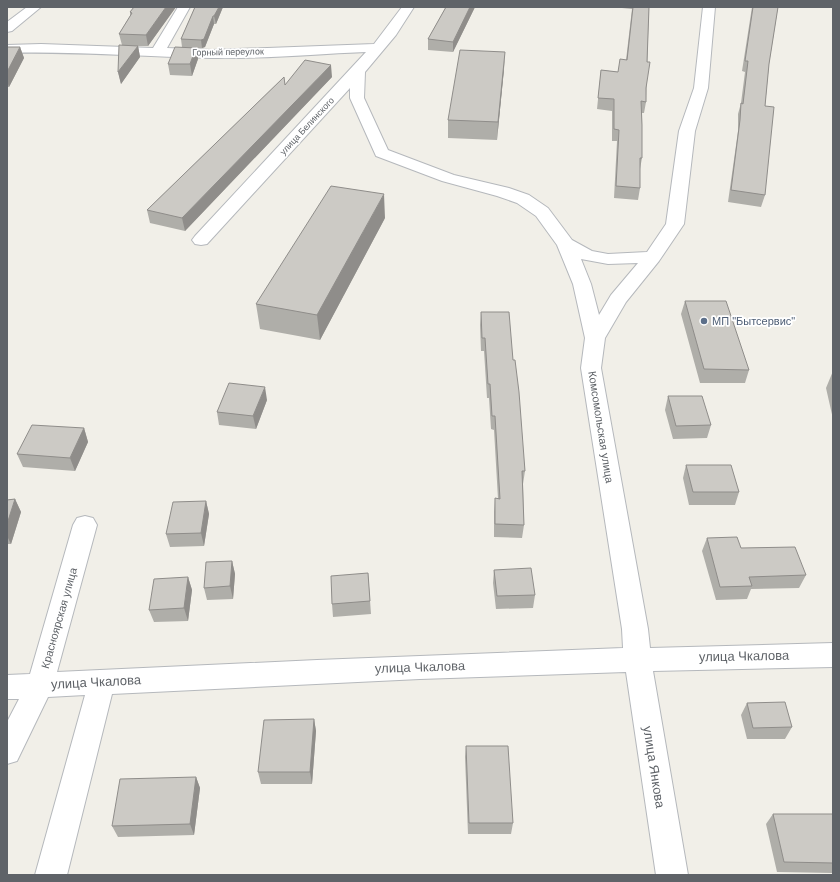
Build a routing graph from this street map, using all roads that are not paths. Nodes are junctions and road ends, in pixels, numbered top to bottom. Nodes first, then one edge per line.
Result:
1 (35, 7) edge
2 (184, 7) edge
3 (408, 7) edge
4 (709, 7) edge
5 (7, 28) edge
6 (7, 48) edge
7 (376, 48) junction
8 (158, 52) junction
9 (358, 70) junction
10 (201, 240) dead end
11 (566, 244) junction
12 (653, 257) junction
13 (595, 338) junction
14 (85, 525) dead end
15 (833, 655) edge
16 (637, 658) junction
17 (102, 681) junction
18 (40, 685) junction
19 (7, 687) edge
20 (7, 752) edge
21 (51, 875) edge
22 (672, 875) edge

1 - 5 street
2 - 8 street
3 - 7 street, улица Белинского
4 - 12 street, Комсомольская улица
6 - 8 street, Горный переулок
7 - 8 street, Горный переулок
7 - 9 street, улица Белинского
9 - 10 street, улица Белинского
9 - 11 street
11 - 12 street
11 - 13 street
12 - 13 street, Комсомольская улица
13 - 16 street, Комсомольская улица
14 - 18 street, Красноярская улица
15 - 16 street, улица Чкалова
16 - 17 street, улица Чкалова
16 - 22 street, улица Янкова
17 - 18 street, улица Чкалова
17 - 21 street
18 - 19 street, улица Чкалова
18 - 20 street, Красноярская улица

